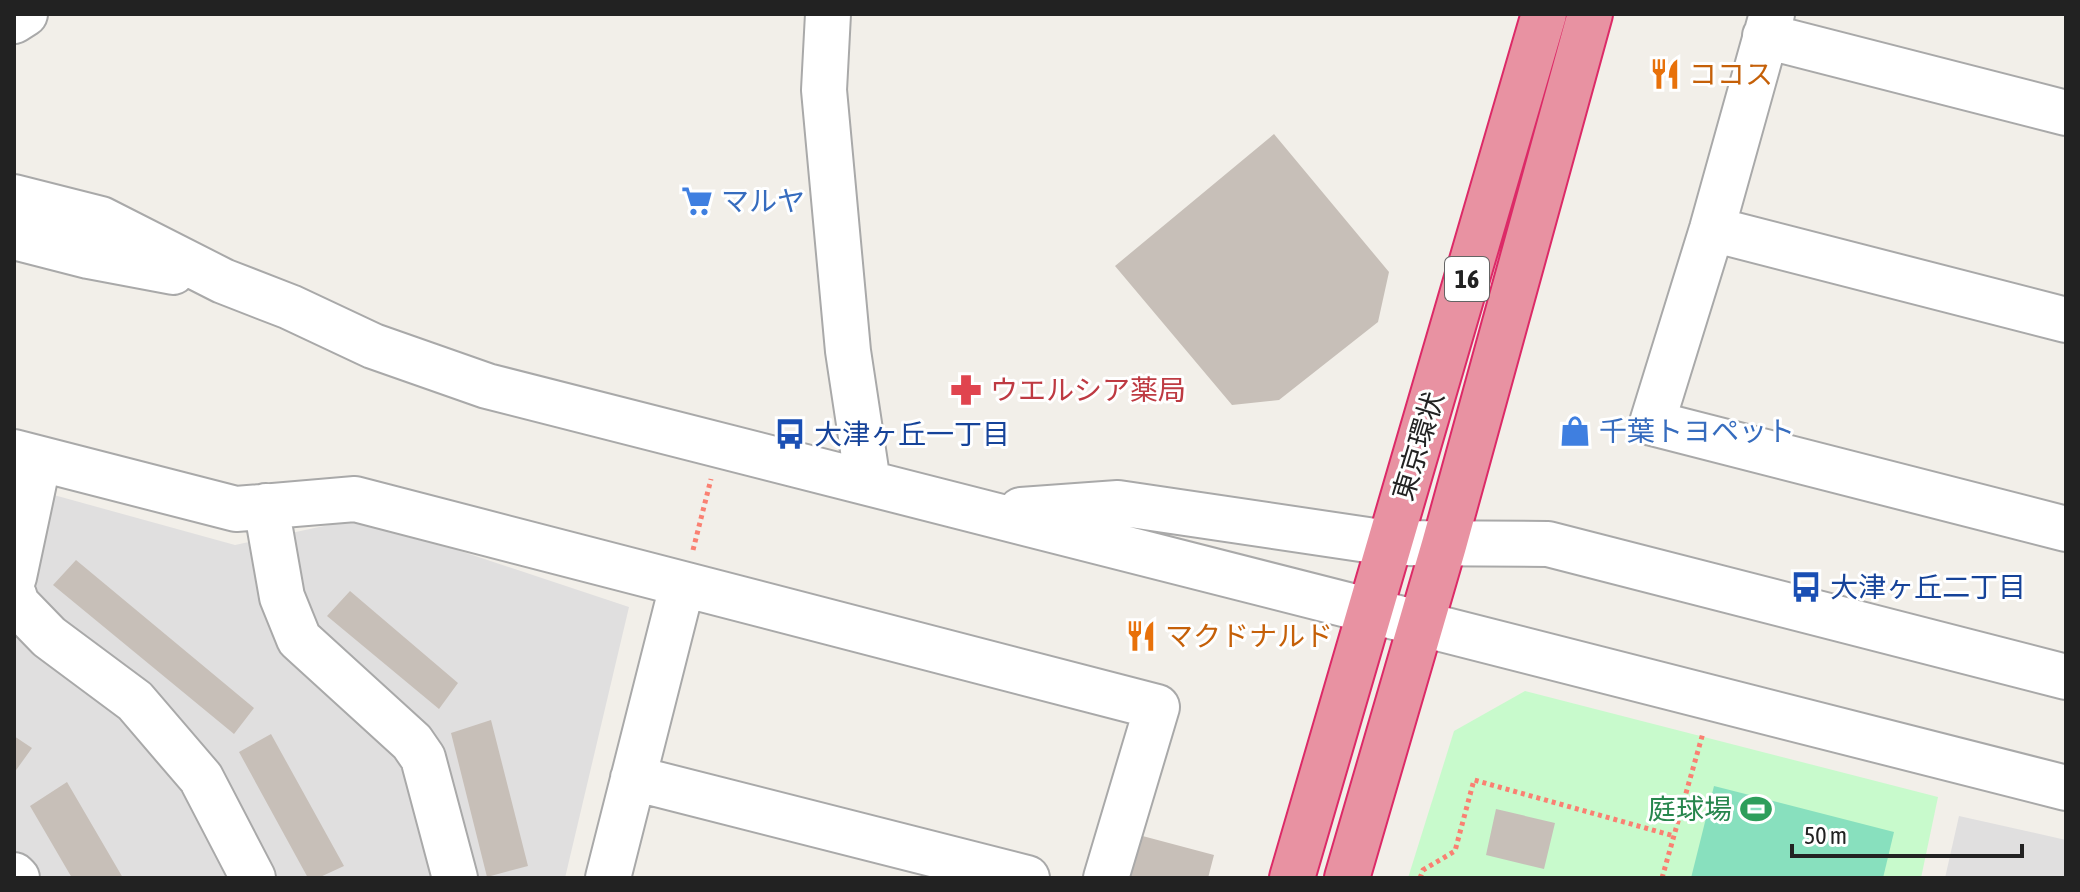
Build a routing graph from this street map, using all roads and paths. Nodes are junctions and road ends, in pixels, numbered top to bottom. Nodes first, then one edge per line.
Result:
1 (25, 14) edge
2 (828, 14) edge
3 (1544, 14) edge
4 (1590, 14) edge
5 (14, 21) edge
6 (1769, 25) edge
7 (2066, 113) edge
8 (14, 197) edge
9 (1712, 229) junction
10 (14, 237) edge
11 (223, 281) junction
12 (2066, 320) edge
13 (27, 455) edge
14 (712, 477) dead end
15 (868, 483) junction
16 (266, 506) junction
17 (982, 513) junction
18 (2066, 529) edge
19 (1388, 543) junction
20 (1444, 545) junction
21 (14, 577) edge
22 (682, 586) junction
23 (14, 595) edge
24 (1369, 610) junction
25 (1422, 623) junction
26 (2066, 677) edge
27 (1705, 729) dead end
28 (633, 778) junction
29 (2066, 788) edge
30 (1674, 836) junction
31 (253, 878) edge
32 (455, 878) edge
33 (608, 878) edge
34 (1027, 878) edge
35 (1106, 878) edge
36 (1292, 878) edge
37 (1347, 878) edge
38 (1420, 878) edge
39 (1662, 878) edge

1 - 5 street
2 - 15 street
3 - 19 highway, 東京環状 / 16
4 - 20 highway, 東京環状 / 16
6 - 7 street
6 - 9 street
8 - 11 street
9 - 12 street
9 - 18 street
10 - 11 street
11 - 15 street
13 - 16 street
13 - 21 street
14 - 22 path
15 - 17 street
16 - 22 street
16 - 32 street
17 - 19 street
17 - 24 street
19 - 20 street
19 - 24 highway, 東京環状 / 16
20 - 25 highway, 東京環状 / 16
20 - 26 street
22 - 28 street
22 - 35 street
23 - 31 street
24 - 25 street
24 - 36 highway, 東京環状 / 16
25 - 29 street
25 - 37 highway, 東京環状 / 16
27 - 30 path
28 - 33 street
28 - 34 street
30 - 38 path
30 - 39 path

